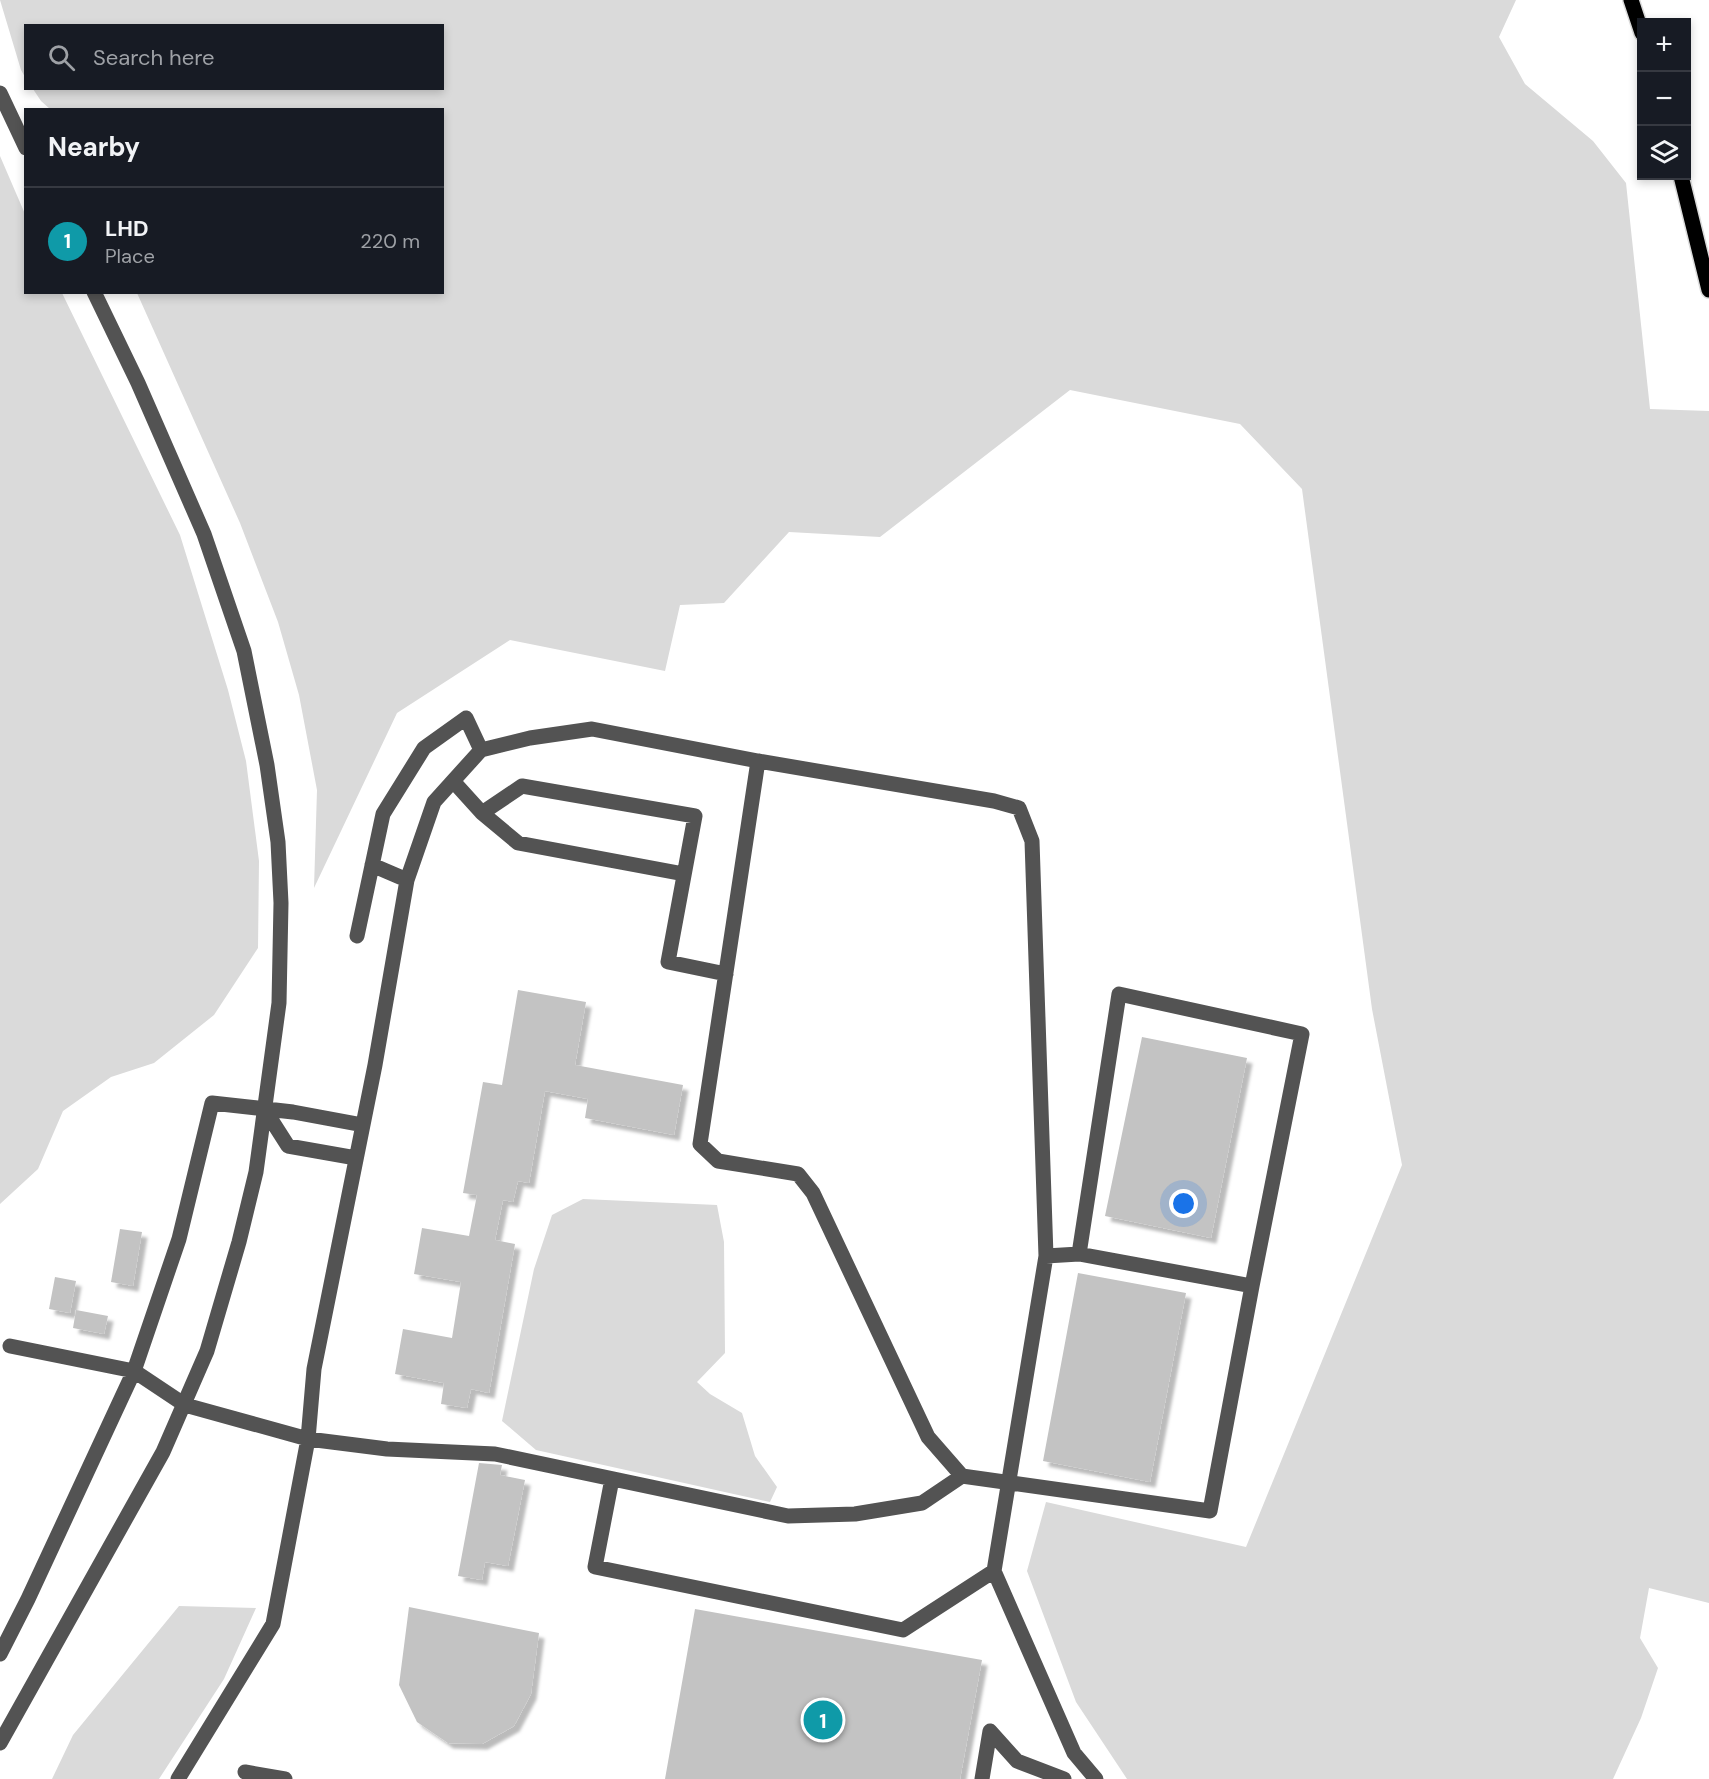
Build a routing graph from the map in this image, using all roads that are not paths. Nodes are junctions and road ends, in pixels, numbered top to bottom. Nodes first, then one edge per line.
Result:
1 (1631, 0) edge
2 (1637, 20) edge
3 (0, 93) edge
4 (24, 144) edge
5 (1682, 180) edge
6 (1709, 290) edge
7 (95, 294) edge
8 (481, 750) junction
9 (758, 761) junction
10 (453, 781) junction
11 (482, 813) junction
12 (372, 865) junction
13 (684, 874) junction
14 (407, 880) junction
15 (357, 936) dead end
16 (726, 974) junction
17 (265, 1110) junction
18 (363, 1125) junction
19 (356, 1158) junction
20 (1079, 1254) junction
21 (1046, 1256) junction
22 (1252, 1286) junction
23 (10, 1346) dead end
24 (134, 1371) junction
25 (185, 1405) junction
26 (308, 1439) junction
27 (962, 1476) junction
28 (612, 1479) junction
29 (1007, 1482) junction
30 (994, 1571) junction
31 (0, 1653) edge
32 (0, 1743) edge
33 (245, 1772) dead end
34 (178, 1779) edge
35 (285, 1779) edge
36 (982, 1779) edge
37 (1064, 1779) edge
38 (1096, 1779) edge

1 - 2 main road
3 - 4 street
5 - 6 main road
7 - 17 street
8 - 9 street
8 - 10 street
8 - 12 street
9 - 16 street
9 - 21 street
10 - 11 street
10 - 14 street
11 - 13 street
11 - 13 street
12 - 14 street
12 - 15 street
13 - 16 street
14 - 18 street
16 - 27 street
17 - 18 street
17 - 19 street
17 - 24 street
17 - 25 street
18 - 19 street
19 - 26 street
20 - 21 street
20 - 22 street
20 - 22 street
21 - 29 street
22 - 29 street
23 - 24 street
24 - 25 street
24 - 31 street
25 - 26 street
25 - 32 street
26 - 28 street
26 - 34 street
27 - 28 street
27 - 29 street
28 - 30 street
29 - 30 street
30 - 38 street
33 - 35 street
36 - 37 street

